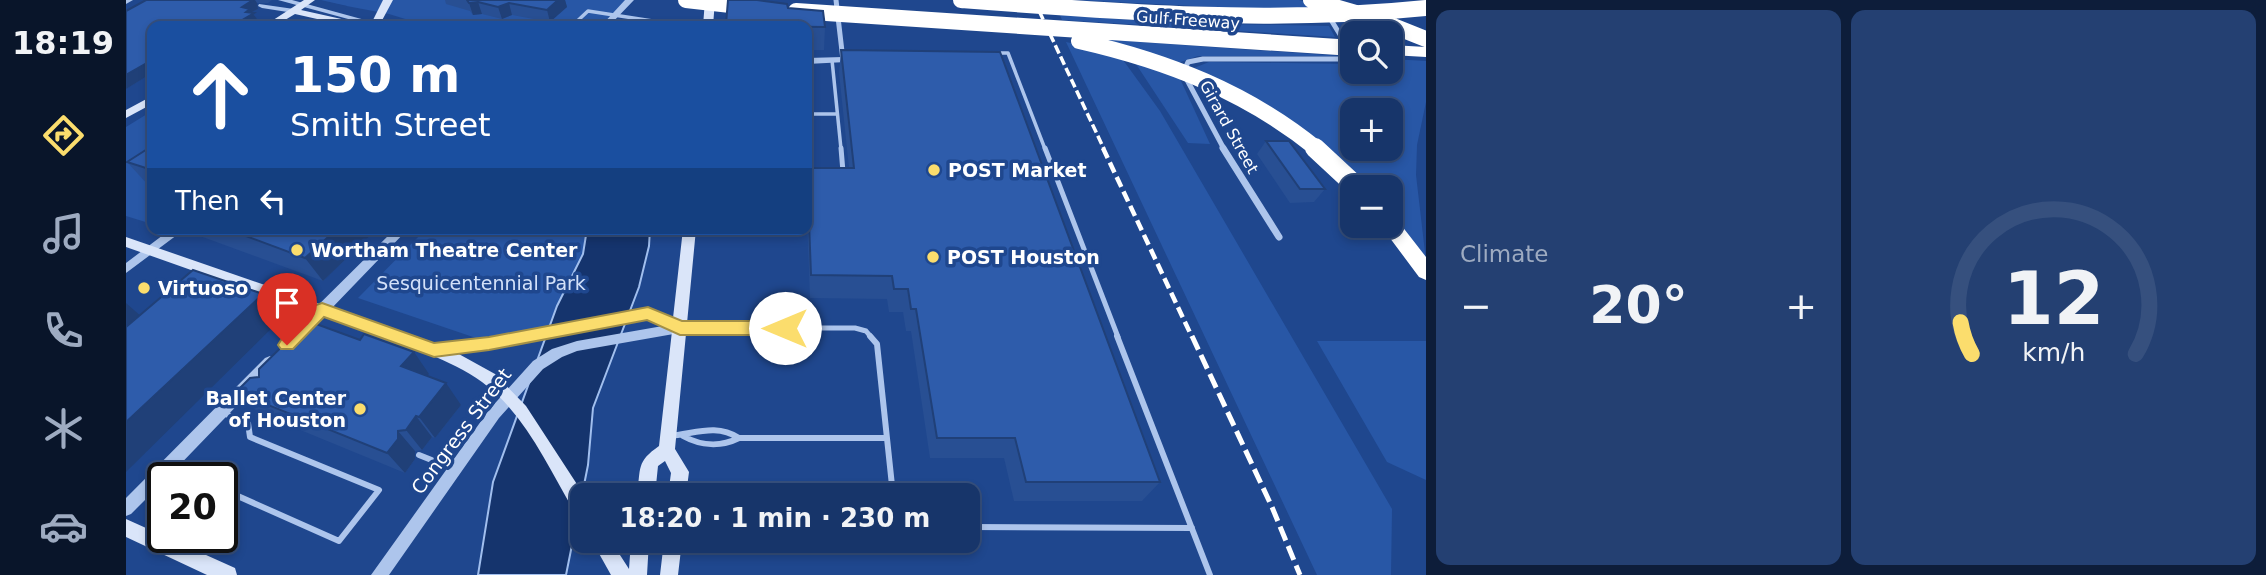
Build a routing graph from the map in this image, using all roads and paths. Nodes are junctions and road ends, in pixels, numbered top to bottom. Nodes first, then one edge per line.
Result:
1 (282, 0) edge
2 (388, 0) edge
3 (630, 0) edge
4 (686, 0) edge
5 (724, 0) edge
6 (836, 0) edge
7 (961, 0) edge
8 (1311, 0) edge
9 (1321, 0) edge
10 (302, 5) edge
11 (262, 6) dead end
12 (1426, 8) edge
13 (615, 16) junction
14 (708, 16) edge
15 (277, 21) edge
16 (344, 21) edge
17 (379, 21) edge
18 (577, 21) edge
19 (610, 21) edge
20 (651, 21) edge
21 (686, 21) edge
22 (967, 22) junction
23 (1340, 34) edge
24 (1426, 39) edge
25 (1340, 47) edge
26 (1403, 51) edge
27 (1426, 52) edge
28 (981, 53) edge
29 (1340, 57) edge
30 (812, 61) edge
31 (844, 61) junction
32 (1003, 71) edge
33 (1015, 71) junction
34 (147, 102) edge
35 (812, 114) edge
36 (837, 114) junction
37 (126, 115) edge
38 (1345, 175) edge
39 (831, 177) edge
40 (171, 235) edge
41 (396, 235) edge
42 (689, 235) edge
43 (1279, 237) dead end
44 (1400, 238) edge
45 (126, 242) edge
46 (151, 250) junction
47 (126, 270) edge
48 (1426, 272) edge
49 (322, 309) junction
50 (680, 328) junction
51 (434, 350) junction
52 (508, 397) junction
53 (221, 412) junction
54 (739, 438) junction
55 (887, 438) junction
56 (673, 440) junction
57 (419, 455) dead end
58 (173, 462) edge
59 (454, 470) junction
60 (647, 483) edge
61 (679, 483) edge
62 (892, 483) edge
63 (147, 488) edge
64 (570, 488) edge
65 (238, 496) edge
66 (126, 509) edge
67 (980, 527) edge
68 (126, 528) edge
69 (1192, 528) junction
70 (608, 553) edge
71 (639, 553) edge
72 (228, 575) edge
73 (379, 575) edge
74 (622, 575) edge
75 (638, 575) edge
76 (1210, 575) edge

1 - 10 street
2 - 17 main road
3 - 13 street
4 - 22 highway, Gulf Freeway, bridge
5 - 14 highway
6 - 31 street
7 - 12 highway, Gulf Freeway, bridge
8 - 24 highway, bridge
9 - 23 street
10 - 11 street
10 - 15 main road
10 - 16 main road
13 - 18 lane
13 - 19 street
13 - 20 lane
14 - 21 lane
22 - 25 highway, Gulf Freeway, bridge
22 - 38 highway, bridge
26 - 27 highway
28 - 33 lane
29 - 43 street, Girard Street
30 - 31 street
31 - 36 lane
32 - 33 lane
33 - 69 lane
34 - 37 main road
35 - 36 lane
36 - 39 lane
40 - 46 street
41 - 49 street
42 - 50 main road
44 - 48 highway
45 - 46 main road
46 - 47 street
46 - 49 main road
49 - 51 main road
49 - 53 street
50 - 51 main road
50 - 52 street, Congress Street
50 - 55 lane
50 - 56 main road
51 - 52 main road
52 - 59 street, Congress Street
52 - 64 main road
53 - 58 street
53 - 65 lane
54 - 55 lane
54 - 56 lane
54 - 56 lane
55 - 62 lane
56 - 60 main road
56 - 61 main road
57 - 59 lane
59 - 73 street, Congress Street
63 - 66 street
67 - 69 lane
68 - 72 main road
69 - 76 lane
70 - 74 main road
71 - 75 main road

